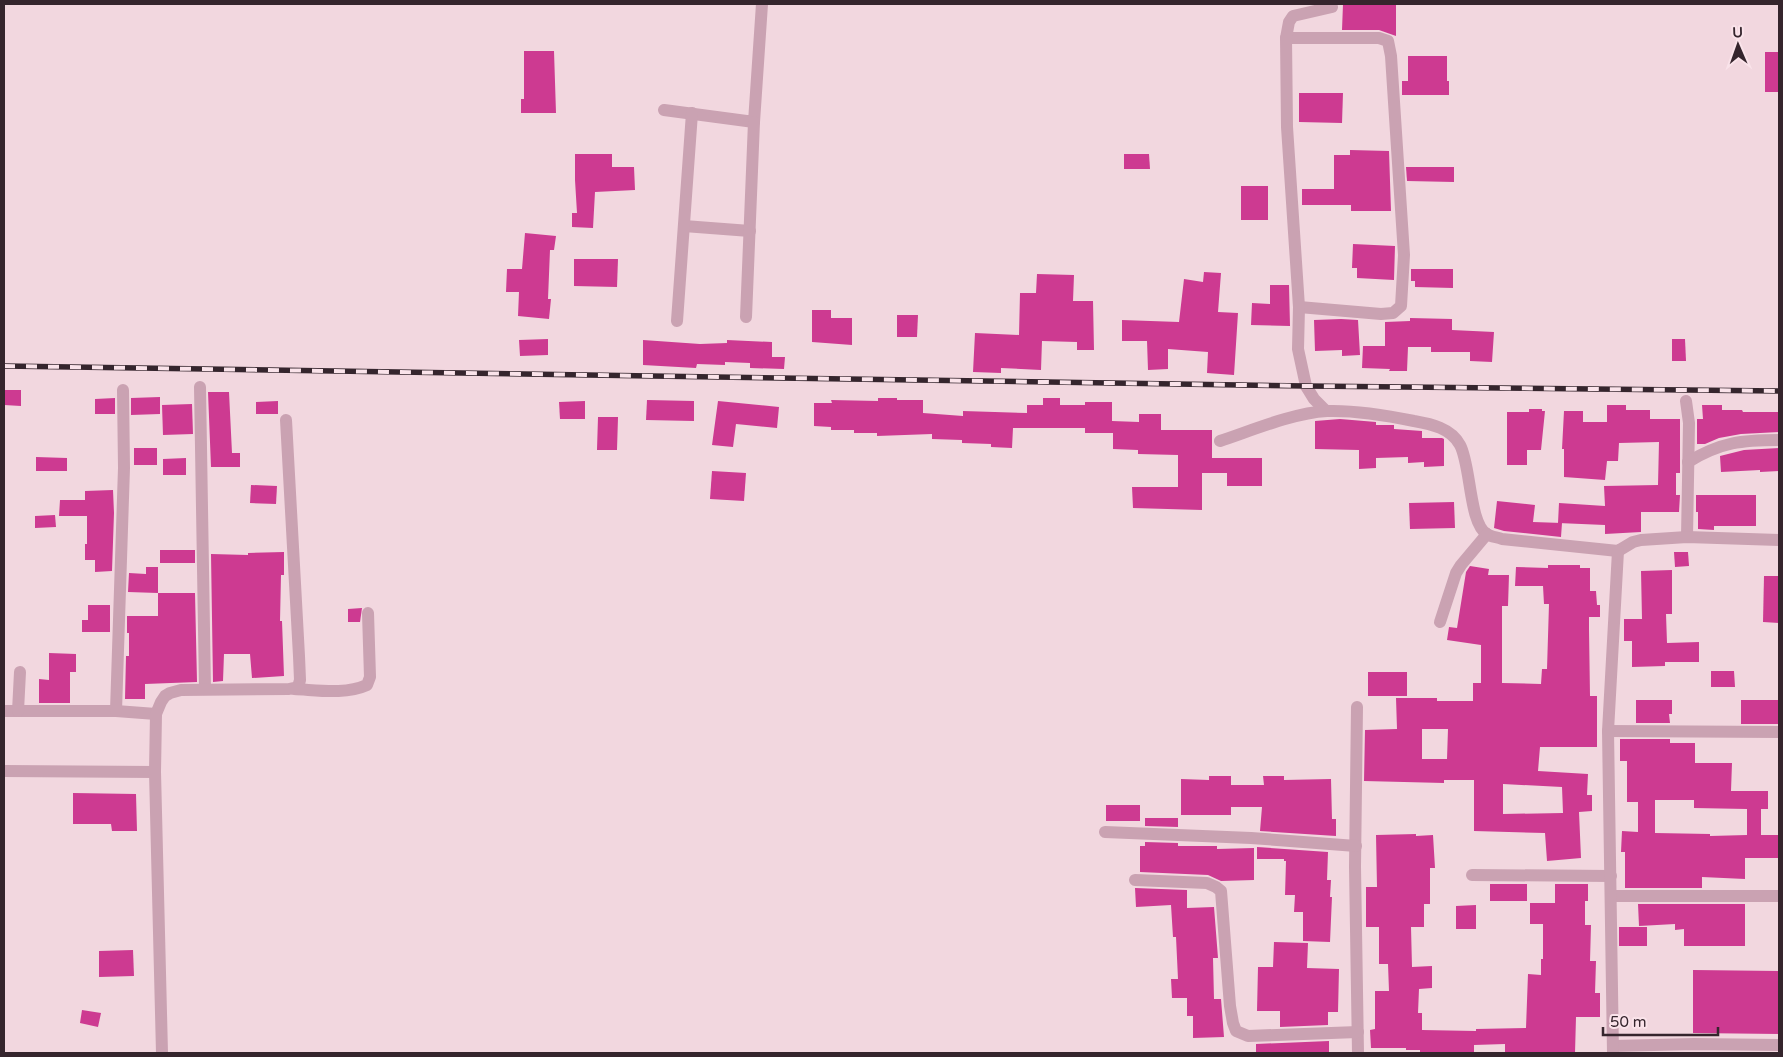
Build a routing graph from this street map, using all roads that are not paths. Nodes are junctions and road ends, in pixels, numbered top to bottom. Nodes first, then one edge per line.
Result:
1 (762, 4) edge
2 (1332, 7) dead end
3 (1286, 38) junction
4 (664, 110) dead end
5 (692, 114) junction
6 (754, 122) junction
7 (684, 226) junction
8 (750, 231) junction
9 (1299, 307) junction
10 (746, 317) dead end
11 (677, 321) dead end
12 (200, 387) dead end
13 (123, 390) dead end
14 (1686, 401) dead end
15 (1326, 411) junction
16 (286, 420) dead end
17 (1779, 440) edge
18 (1220, 441) dead end
19 (1688, 462) junction
20 (1487, 534) junction
21 (1687, 537) junction
22 (1779, 540) edge
23 (1618, 551) junction
24 (368, 614) dead end
25 (1440, 622) dead end
26 (20, 672) dead end
27 (204, 689) junction
28 (294, 689) junction
29 (1357, 707) dead end
30 (4, 711) edge
31 (18, 711) junction
32 (116, 711) junction
33 (156, 714) junction
34 (1608, 731) junction
35 (1779, 732) edge
36 (4, 771) edge
37 (155, 772) junction
38 (1104, 832) dead end
39 (1356, 846) junction
40 (1472, 875) dead end
41 (1612, 876) junction
42 (1135, 880) dead end
43 (1612, 896) junction
44 (1779, 896) edge
45 (1358, 1032) junction
46 (1779, 1046) edge
47 (1613, 1050) edge
48 (162, 1053) edge
49 (1358, 1053) edge

1 - 6 street
2 - 3 street
3 - 9 street
3 - 9 street
4 - 5 street
5 - 6 street
5 - 7 street
6 - 8 street
7 - 8 street
7 - 11 street
8 - 10 street
9 - 15 street
12 - 27 street
13 - 32 street
14 - 19 street
15 - 18 street
15 - 20 street
16 - 28 street
17 - 19 street
19 - 21 street
20 - 23 street
20 - 25 street
21 - 22 street
21 - 23 street
23 - 34 street
24 - 28 street
26 - 31 street
27 - 28 street
27 - 33 street
29 - 39 street
30 - 31 street
31 - 32 street
32 - 33 street
33 - 37 street
34 - 35 street
34 - 41 street
36 - 37 street
37 - 48 street
38 - 39 street
39 - 45 street
40 - 41 street
41 - 43 street
42 - 45 street
43 - 44 street
43 - 47 street
45 - 49 street
46 - 47 street

